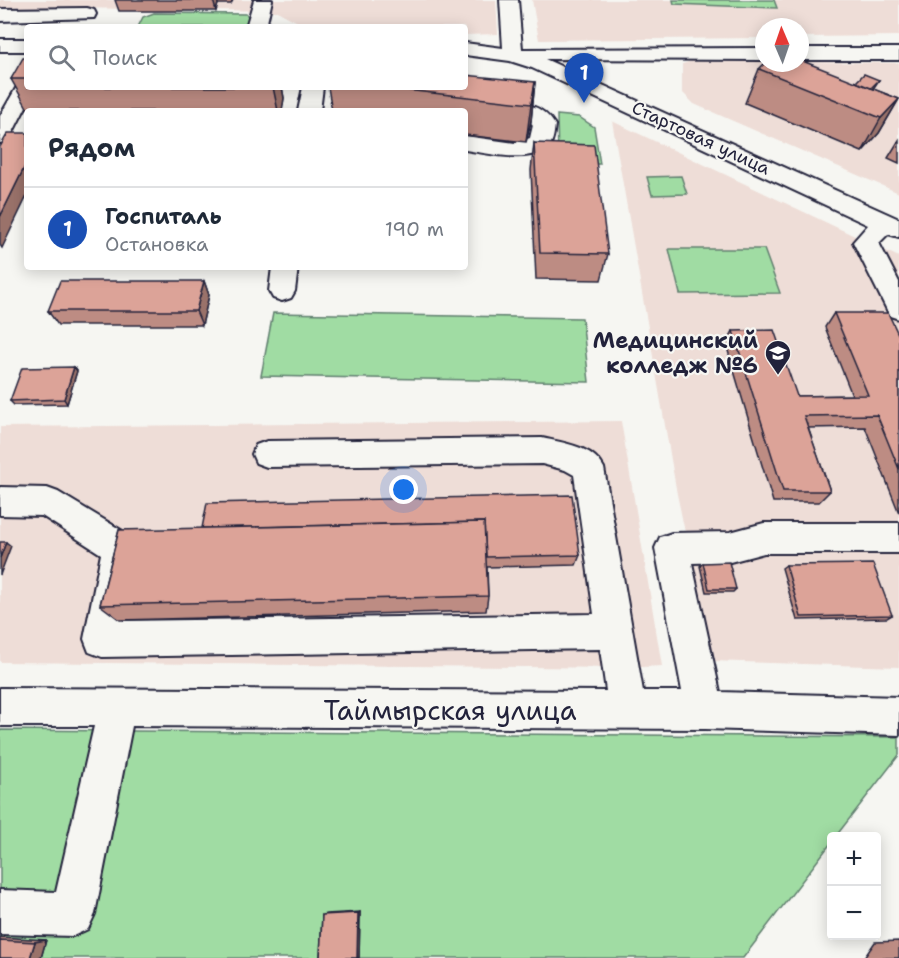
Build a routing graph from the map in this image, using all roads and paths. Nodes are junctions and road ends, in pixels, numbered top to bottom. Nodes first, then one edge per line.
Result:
1 (263, 0) edge
2 (509, 0) edge
3 (88, 14) edge
4 (0, 15) edge
5 (257, 24) edge
6 (0, 45) edge
7 (24, 45) edge
8 (468, 49) edge
9 (755, 54) edge
10 (809, 54) edge
11 (513, 55) junction
12 (897, 57) edge
13 (21, 83) edge
14 (312, 90) edge
15 (470, 103) edge
16 (310, 108) edge
17 (24, 129) edge
18 (2, 133) edge
19 (468, 143) edge
20 (892, 226) edge
21 (899, 309) edge
22 (267, 454) dead end
23 (0, 501) edge
24 (899, 538) edge
25 (615, 631) junction
26 (0, 707) edge
27 (117, 709) junction
28 (705, 710) junction
29 (628, 711) junction
30 (899, 716) edge
31 (0, 912) edge

1 - 5 street
2 - 11 street
3 - 4 street
6 - 7 street
8 - 11 street, Стартовая улица
9 - 11 street
10 - 12 street
11 - 20 street, Стартовая улица
13 - 18 street
14 - 16 street
15 - 19 street
17 - 18 street
20 - 21 street
22 - 25 street
23 - 25 street
24 - 28 street
25 - 29 street
26 - 27 street, Таймырская улица
27 - 29 street, Таймырская улица
27 - 31 street
28 - 29 street, Таймырская улица
28 - 30 street, Таймырская улица

